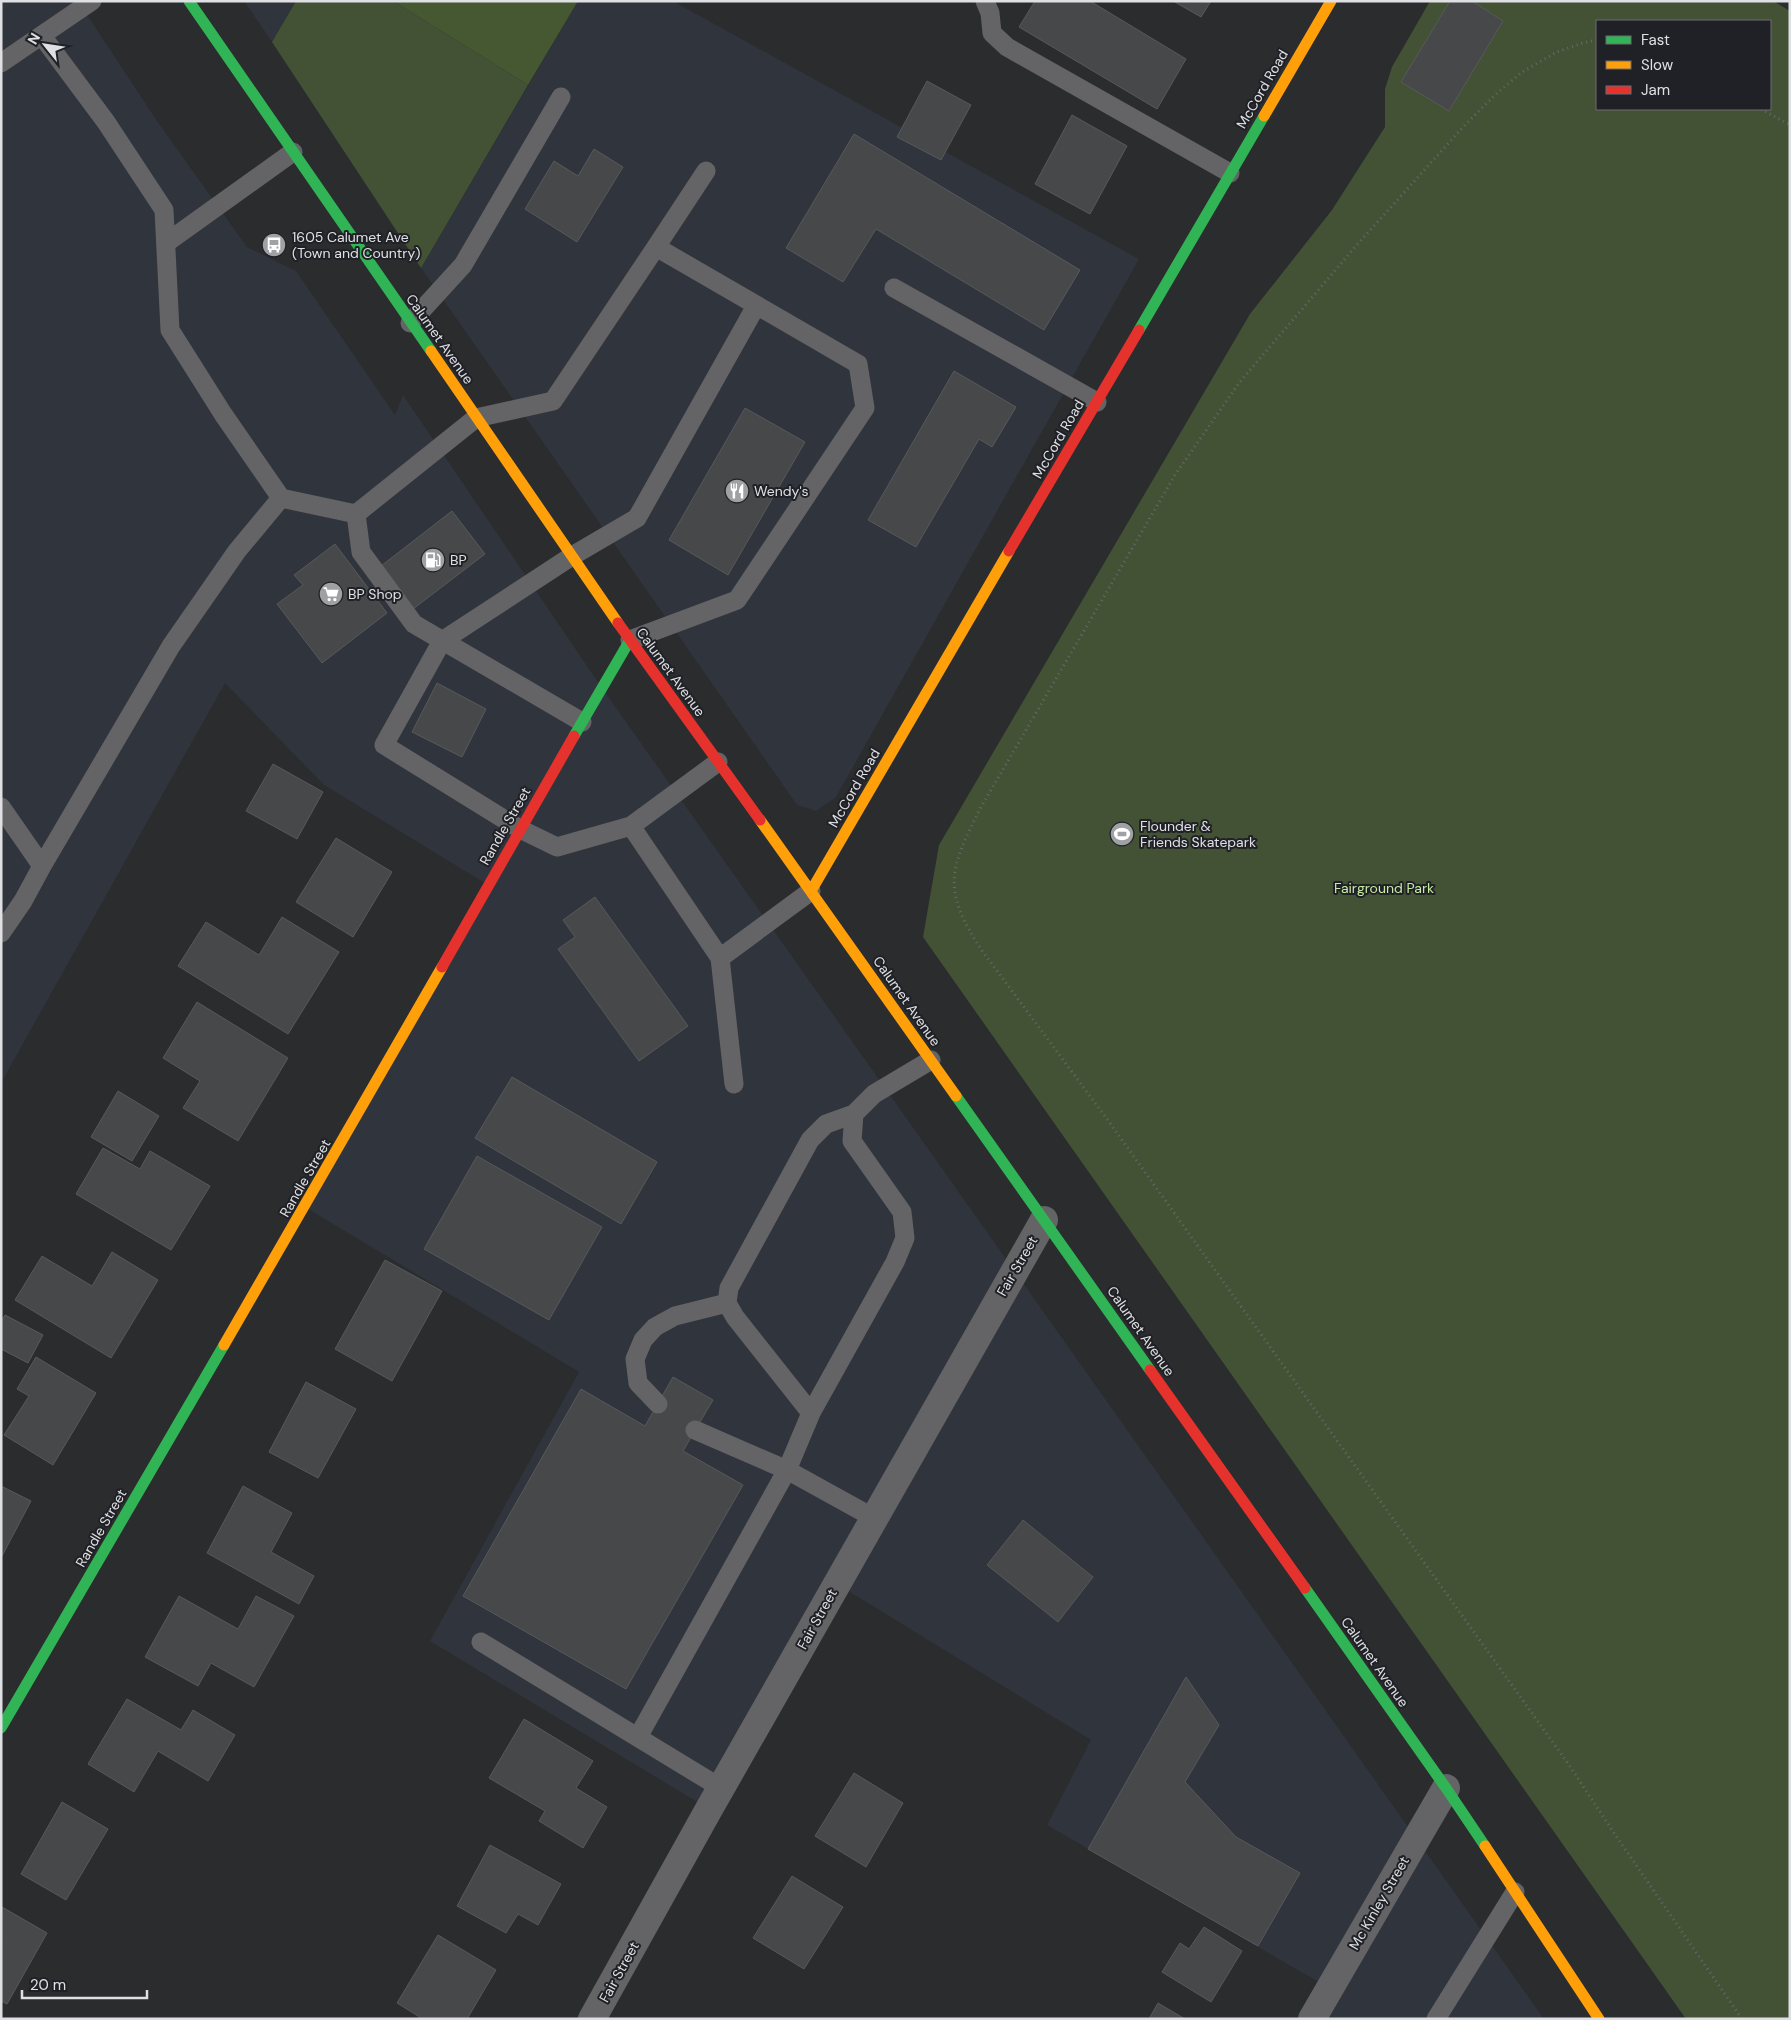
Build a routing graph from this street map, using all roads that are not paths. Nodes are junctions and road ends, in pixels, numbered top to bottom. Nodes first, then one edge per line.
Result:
1 (92, 1) edge
2 (189, 1) edge
3 (985, 1) edge
4 (1331, 1) edge
5 (42, 36) junction
6 (1, 63) edge
7 (560, 97) dead end
8 (293, 152) junction
9 (706, 171) dead end
10 (1230, 173) junction
11 (166, 243) junction
12 (656, 248) junction
13 (894, 288) dead end
14 (756, 306) junction
15 (410, 323) junction
16 (1097, 402) junction
17 (476, 418) junction
18 (281, 498) junction
19 (356, 514) junction
20 (572, 556) junction
21 (630, 640) junction
22 (442, 641) junction
23 (582, 722) junction
24 (718, 762) junction
25 (1, 807) edge
26 (631, 826) junction
27 (520, 829) junction
28 (42, 866) junction
29 (811, 890) junction
30 (1, 933) edge
31 (720, 958) junction
32 (931, 1060) junction
33 (734, 1084) dead end
34 (854, 1114) junction
35 (1044, 1220) junction
36 (727, 1303) junction
37 (658, 1404) dead end
38 (811, 1412) junction
39 (695, 1430) dead end
40 (786, 1470) junction
41 (874, 1518) junction
42 (481, 1642) dead end
43 (1, 1728) edge
44 (638, 1737) junction
45 (722, 1788) junction
46 (1446, 1788) junction
47 (1515, 1892) junction
48 (592, 2019) edge
49 (1312, 2019) edge
50 (1436, 2019) edge
51 (1599, 2019) edge

1 - 5 lane
2 - 8 main road, Calumet Avenue
3 - 10 lane
4 - 10 main road, McCord Road
5 - 6 lane
5 - 11 lane
7 - 15 lane
8 - 11 lane
8 - 15 main road, Calumet Avenue
9 - 12 lane
10 - 16 main road, McCord Road
11 - 18 lane
12 - 14 lane
12 - 17 lane
13 - 16 lane
14 - 20 lane
14 - 21 lane
15 - 17 main road, Calumet Avenue
16 - 29 main road, McCord Road
17 - 19 lane
17 - 20 main road, Calumet Avenue
18 - 19 lane
18 - 28 lane
19 - 22 lane
20 - 21 main road, Calumet Avenue
20 - 22 lane
21 - 23 main road, Randle Street
21 - 24 main road, Calumet Avenue
22 - 23 lane
22 - 27 lane
23 - 27 main road, Randle Street
24 - 26 lane
24 - 29 main road, Calumet Avenue
25 - 28 lane
26 - 27 lane
26 - 31 lane
27 - 43 main road, Randle Street
28 - 30 lane
29 - 31 lane
29 - 32 main road, Calumet Avenue
31 - 33 lane
32 - 34 lane
32 - 35 main road, Calumet Avenue
34 - 36 lane
34 - 38 lane
35 - 41 street, Fair Street
35 - 46 main road, Calumet Avenue
36 - 37 lane
36 - 38 lane
38 - 40 lane
39 - 40 lane
40 - 41 lane
40 - 44 lane
41 - 45 street, Fair Street
42 - 44 lane
44 - 45 lane
45 - 48 street, Fair Street
46 - 47 main road, Calumet Avenue
46 - 49 street, Mc Kinley Street
47 - 50 lane
47 - 51 main road, Calumet Avenue

